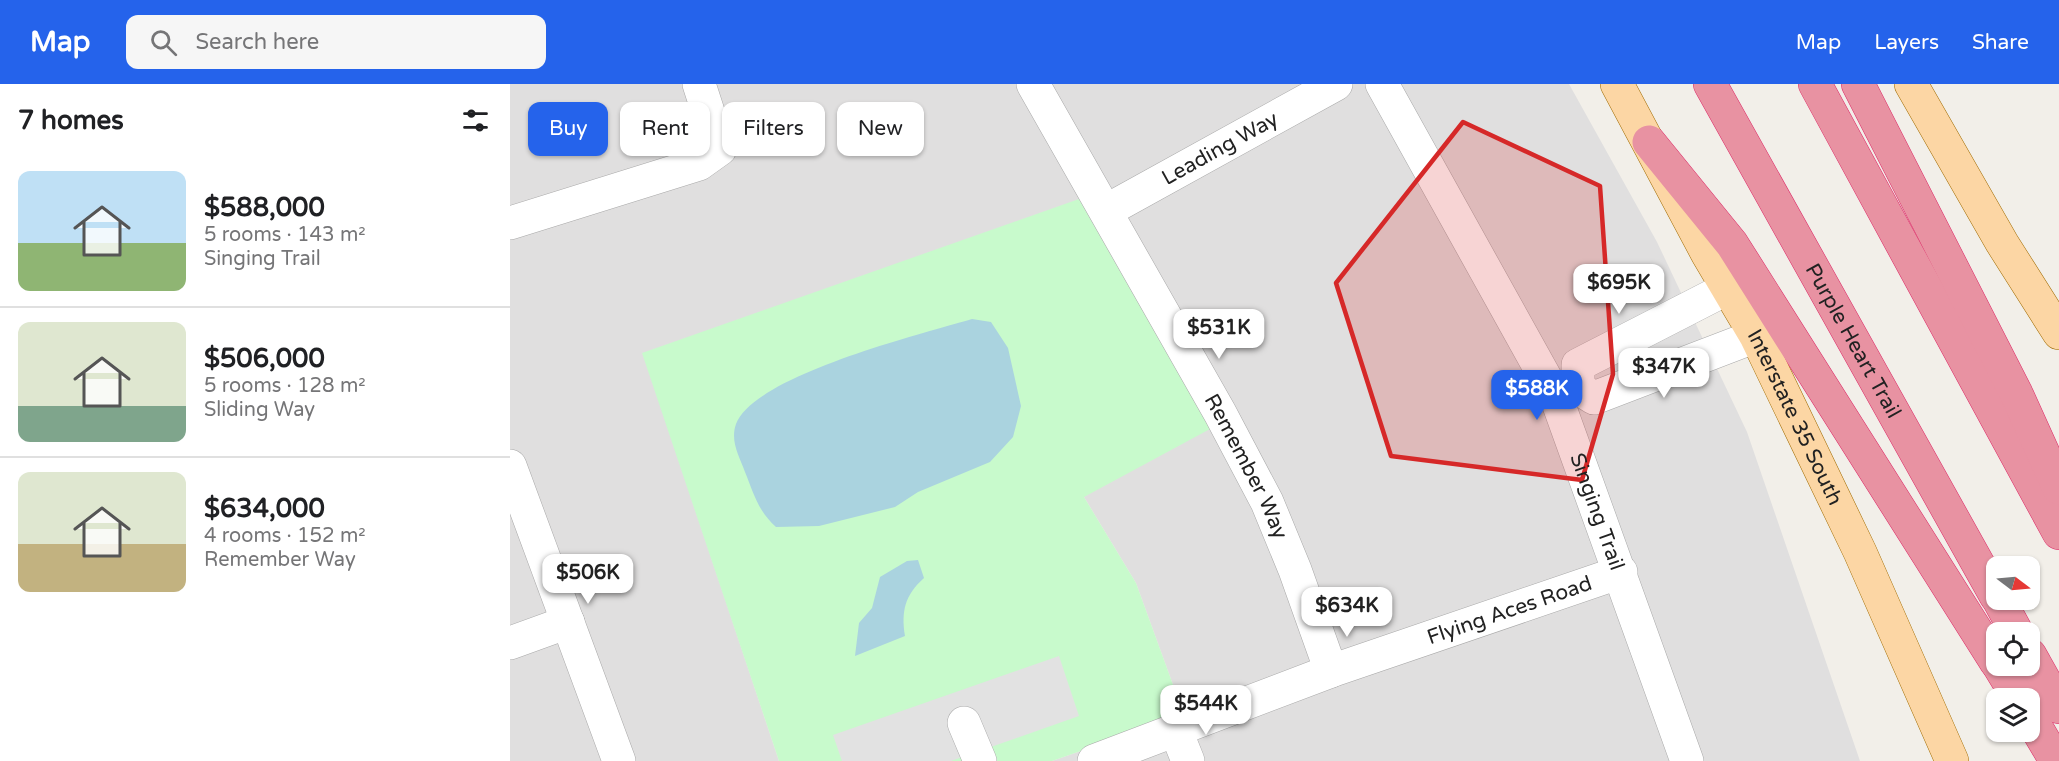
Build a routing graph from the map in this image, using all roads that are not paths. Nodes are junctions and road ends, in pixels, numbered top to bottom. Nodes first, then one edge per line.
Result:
1 (699, 84) edge
2 (1033, 84) edge
3 (1336, 84) edge
4 (1382, 84) edge
5 (1617, 84) edge
6 (1710, 84) edge
7 (1815, 84) edge
8 (1858, 84) edge
9 (1911, 84) edge
10 (1649, 142) junction
11 (1106, 211) junction
12 (510, 223) edge
13 (1728, 288) junction
14 (2059, 333) edge
15 (1756, 336) junction
16 (1567, 392) junction
17 (510, 466) edge
18 (2059, 488) edge
19 (2059, 533) edge
20 (1620, 572) junction
21 (1986, 578) edge
22 (568, 622) junction
23 (510, 643) edge
24 (1986, 645) edge
25 (1331, 671) junction
26 (2040, 673) edge
27 (2059, 708) edge
28 (964, 723) dead end
29 (1176, 730) junction
30 (2040, 734) edge
31 (619, 761) edge
32 (980, 761) edge
33 (1094, 761) edge
34 (1188, 761) edge
35 (1687, 761) edge
36 (1952, 761) edge
37 (2056, 761) edge

1 - 12 street
2 - 11 street, Remember Way
3 - 11 street, Leading Way
4 - 16 street, Singing Trail
5 - 10 main road, Interstate 35 South
6 - 21 highway, Purple Heart Trail
7 - 19 highway
8 - 18 highway
9 - 14 main road
10 - 13 main road, Interstate 35 South
10 - 24 highway
11 - 25 street, Remember Way
13 - 15 main road, Interstate 35 South
13 - 16 street
15 - 16 street
15 - 36 main road, Interstate 35 South
16 - 20 street, Singing Trail
17 - 22 street
20 - 25 street, Flying Aces Road
20 - 35 street, Singing Trail
22 - 23 street
22 - 31 street
25 - 29 street, Flying Aces Road
26 - 27 highway
28 - 32 street
29 - 33 street, Flying Aces Road
29 - 34 street
30 - 37 highway

